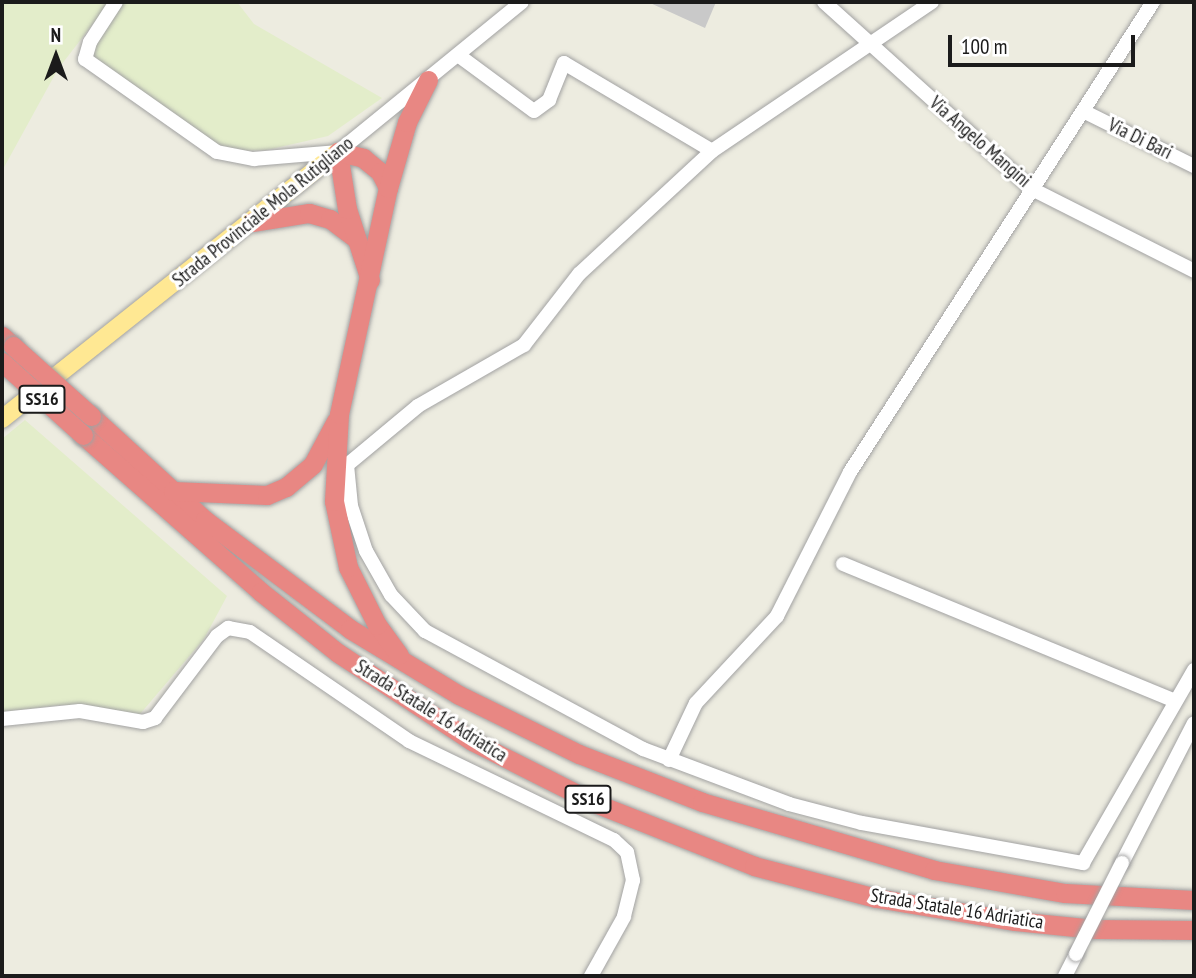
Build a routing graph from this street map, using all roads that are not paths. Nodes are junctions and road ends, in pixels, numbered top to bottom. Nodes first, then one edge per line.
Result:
1 (116, 2) edge
2 (824, 2) edge
3 (932, 2) edge
4 (1153, 2) edge
5 (516, 4) edge
6 (870, 46) junction
7 (458, 55) junction
8 (428, 80) junction
9 (1085, 112) junction
10 (712, 151) junction
11 (338, 152) junction
12 (1194, 166) edge
13 (388, 188) junction
14 (1032, 189) junction
15 (252, 222) junction
16 (355, 238) junction
17 (1194, 271) edge
18 (370, 281) junction
19 (8, 341) edge
20 (2, 362) edge
21 (340, 414) junction
22 (2, 419) edge
23 (173, 491) junction
24 (843, 564) dead end
25 (404, 661) junction
26 (1194, 670) edge
27 (1175, 701) junction
28 (2, 719) edge
29 (1194, 723) edge
30 (669, 760) junction
31 (1194, 900) edge
32 (1194, 930) edge
33 (591, 976) edge
34 (1065, 976) edge

1 - 11 street
2 - 6 street, Via Angelo Mangini
3 - 6 street
4 - 9 street
5 - 7 street, Strada Provinciale Mola Rutigliano
6 - 10 street
6 - 14 street, Via Angelo Mangini
7 - 8 street, Strada Provinciale Mola Rutigliano
7 - 10 street
8 - 11 street, Strada Provinciale Mola Rutigliano
8 - 13 highway
9 - 12 street, Via Di Bari
9 - 14 street
10 - 30 street
11 - 13 highway
11 - 15 main road, Strada Provinciale Mola Rutigliano
11 - 16 highway
13 - 18 highway
14 - 17 street, Via Angelo Mangini
14 - 30 street
15 - 16 highway
15 - 22 main road, Strada Provinciale Mola Rutigliano
16 - 18 highway
18 - 21 highway
19 - 23 highway, Strada Statale 16 Adriatica / SS16, bridge
20 - 32 highway, Strada Statale 16 Adriatica / SS16, bridge
21 - 23 highway
21 - 25 highway
23 - 25 highway, Strada Statale 16 Adriatica / SS16
24 - 27 street
25 - 31 highway, Strada Statale 16 Adriatica / SS16
26 - 27 street
27 - 30 street
28 - 33 street
29 - 34 street, bridge

